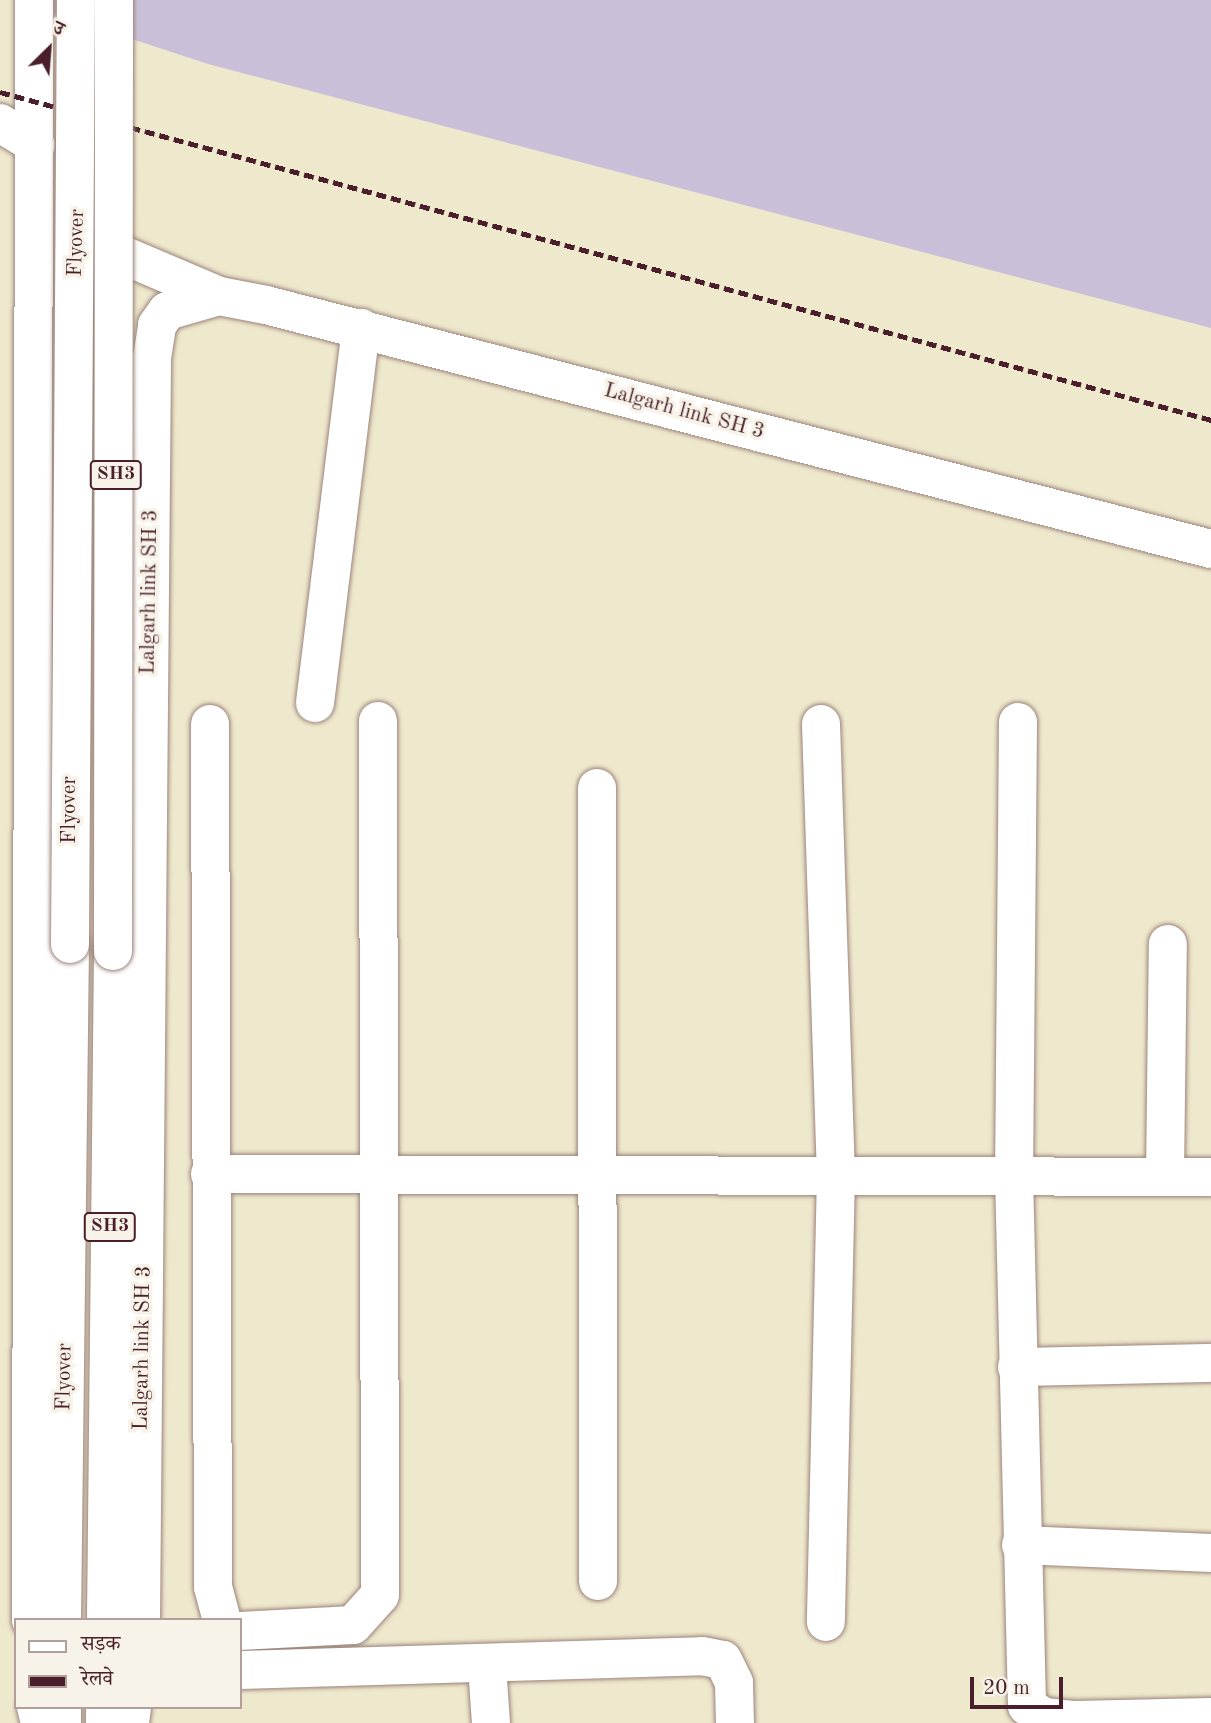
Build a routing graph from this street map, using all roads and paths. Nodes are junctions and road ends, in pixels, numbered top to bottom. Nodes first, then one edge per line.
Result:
1 (34, 0) edge
2 (76, 0) edge
3 (114, 0) edge
4 (0, 123) edge
5 (36, 145) junction
6 (37, 219) junction
7 (219, 296) junction
8 (361, 328) junction
9 (1211, 549) edge
10 (315, 703) dead end
11 (378, 721) dead end
12 (1018, 722) dead end
13 (210, 724) dead end
14 (821, 724) dead end
15 (597, 788) dead end
16 (1168, 944) dead end
17 (210, 1174) junction
18 (374, 1174) junction
19 (601, 1175) junction
20 (836, 1175) junction
21 (1014, 1176) junction
22 (1165, 1177) junction
23 (1211, 1177) edge
24 (1211, 1363) edge
25 (1017, 1367) junction
26 (1021, 1545) junction
27 (1211, 1553) edge
28 (598, 1581) dead end
29 (32, 1618) edge
30 (62, 1618) edge
31 (106, 1618) edge
32 (141, 1618) edge
33 (221, 1618) edge
34 (826, 1622) dead end
35 (242, 1631) edge
36 (487, 1665) junction
37 (242, 1670) edge
38 (1211, 1717) edge
39 (491, 1723) edge
40 (735, 1723) edge

1 - 5 street
2 - 30 street, Flyover / SH3, bridge
3 - 31 street, Flyover / SH3, bridge
4 - 5 street
5 - 6 street
6 - 7 street
6 - 29 street
7 - 8 street, Lalgarh link SH 3
7 - 32 street, Lalgarh link SH 3
8 - 9 street, Lalgarh link SH 3
8 - 10 street
11 - 18 street
12 - 21 street
13 - 17 street
14 - 20 street
15 - 19 street
16 - 22 street
17 - 18 street
17 - 33 street
18 - 19 street
18 - 35 street
19 - 20 street
19 - 28 street
20 - 21 street
20 - 34 street
21 - 22 street
21 - 25 street
22 - 23 street
24 - 25 street
25 - 26 street
26 - 27 street
26 - 38 street
36 - 37 street
36 - 39 street
36 - 40 street

